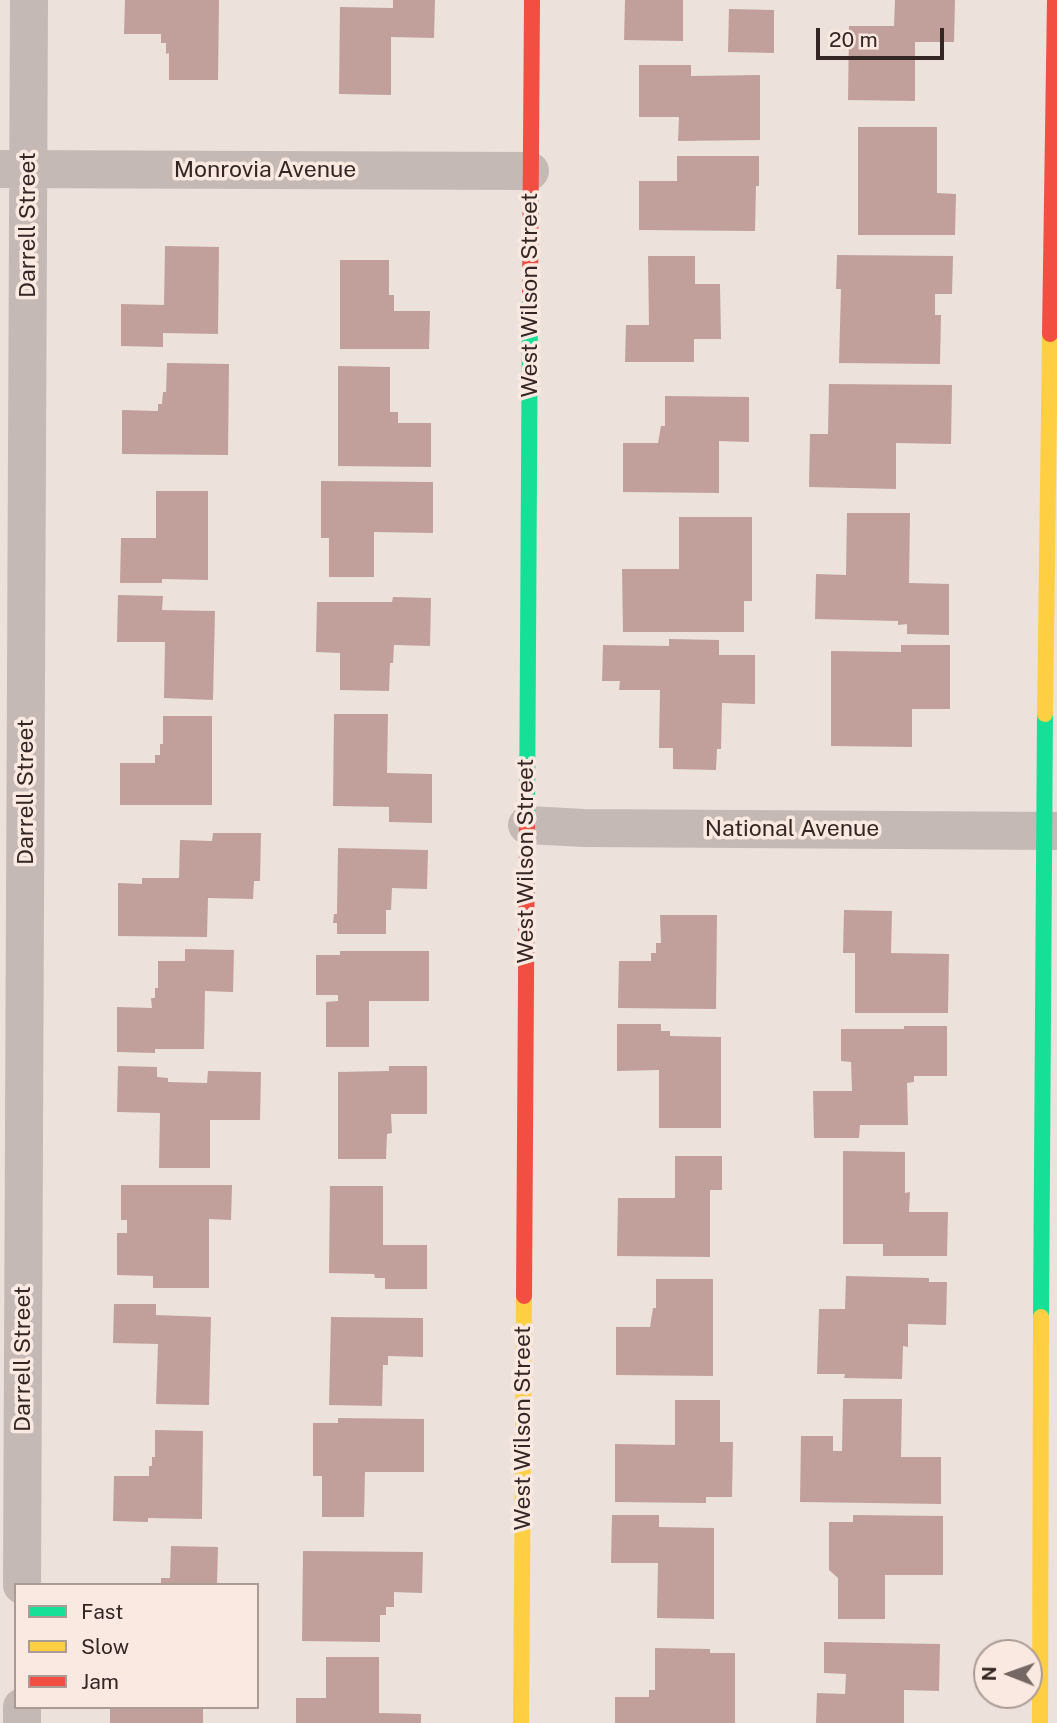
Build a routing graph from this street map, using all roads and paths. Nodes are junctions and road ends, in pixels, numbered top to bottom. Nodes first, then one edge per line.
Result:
1 (29, 0) edge
2 (532, 0) edge
3 (1055, 0) edge
4 (14, 169) edge
5 (530, 171) junction
6 (527, 825) junction
7 (1050, 830) edge
8 (22, 1583) edge
9 (521, 1723) edge
10 (1040, 1723) edge

1 - 4 street, Darrell Street
2 - 5 street, West Wilson Street
3 - 7 street
4 - 5 street, Monrovia Avenue
4 - 8 street, Darrell Street
5 - 6 street, West Wilson Street
6 - 7 street, National Avenue
6 - 9 street, West Wilson Street
7 - 10 street

